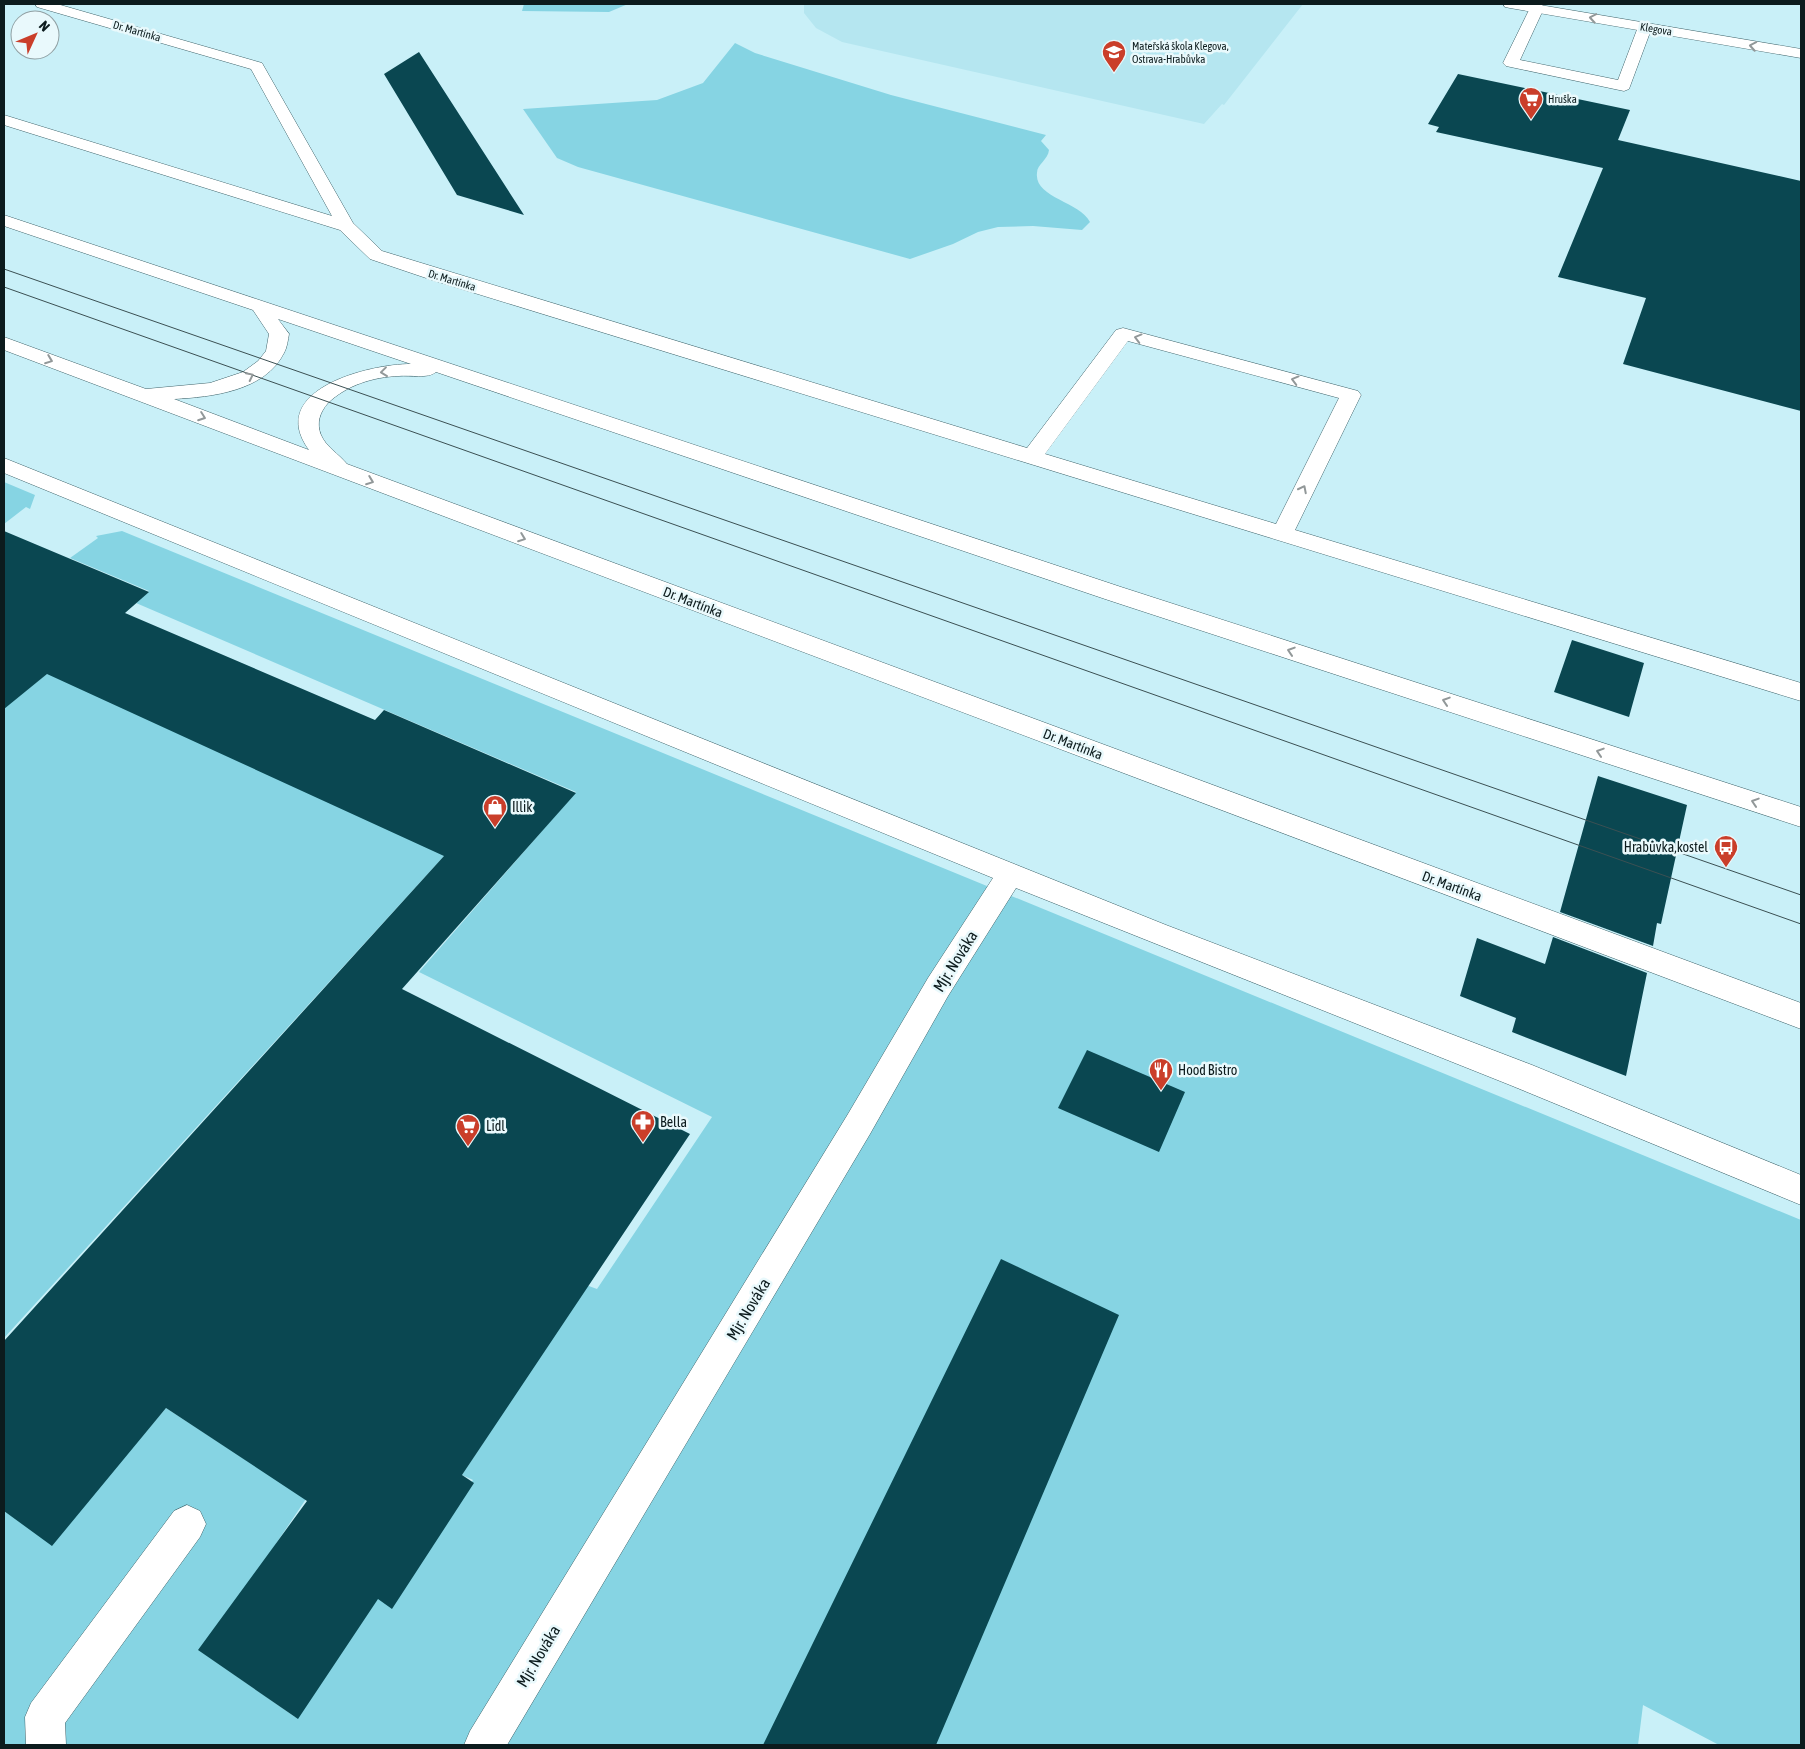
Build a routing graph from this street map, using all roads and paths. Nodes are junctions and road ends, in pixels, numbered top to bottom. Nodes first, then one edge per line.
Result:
1 (42, 4) edge
2 (1510, 4) edge
3 (1537, 8) junction
4 (1645, 28) junction
5 (1801, 54) edge
6 (4, 120) edge
7 (4, 220) edge
8 (346, 226) junction
9 (260, 306) junction
10 (4, 343) edge
11 (450, 371) junction
12 (134, 392) junction
13 (1032, 457) junction
14 (4, 465) edge
15 (345, 471) junction
16 (1282, 533) junction
17 (1801, 692) edge
18 (1801, 817) edge
19 (1011, 873) junction
20 (1801, 1016) edge
21 (1801, 1190) edge
22 (187, 1524) dead end
23 (46, 1745) edge
24 (484, 1745) edge

1 - 8 street, Dr. Martínka
2 - 3 street, Klegova
4 -> 3 street, Klegova
3 - 4 street
5 -> 4 street, Klegova
6 - 8 street, Dr. Martínka
7 - 9 street, Dr. Martínka
8 - 13 street, Dr. Martínka
9 - 11 street, Dr. Martínka
12 -> 9 street, Dr. Martínka
10 -> 12 street, Dr. Martínka
11 -> 15 street, Dr. Martínka
18 -> 11 street, Dr. Martínka
12 -> 15 street, Dr. Martínka
13 - 16 street, Dr. Martínka
16 -> 13 street
14 - 19 street
15 -> 20 street, Dr. Martínka
16 - 17 street, Dr. Martínka
19 - 21 street
19 - 24 street, Mjr. Nováka
22 - 23 street

